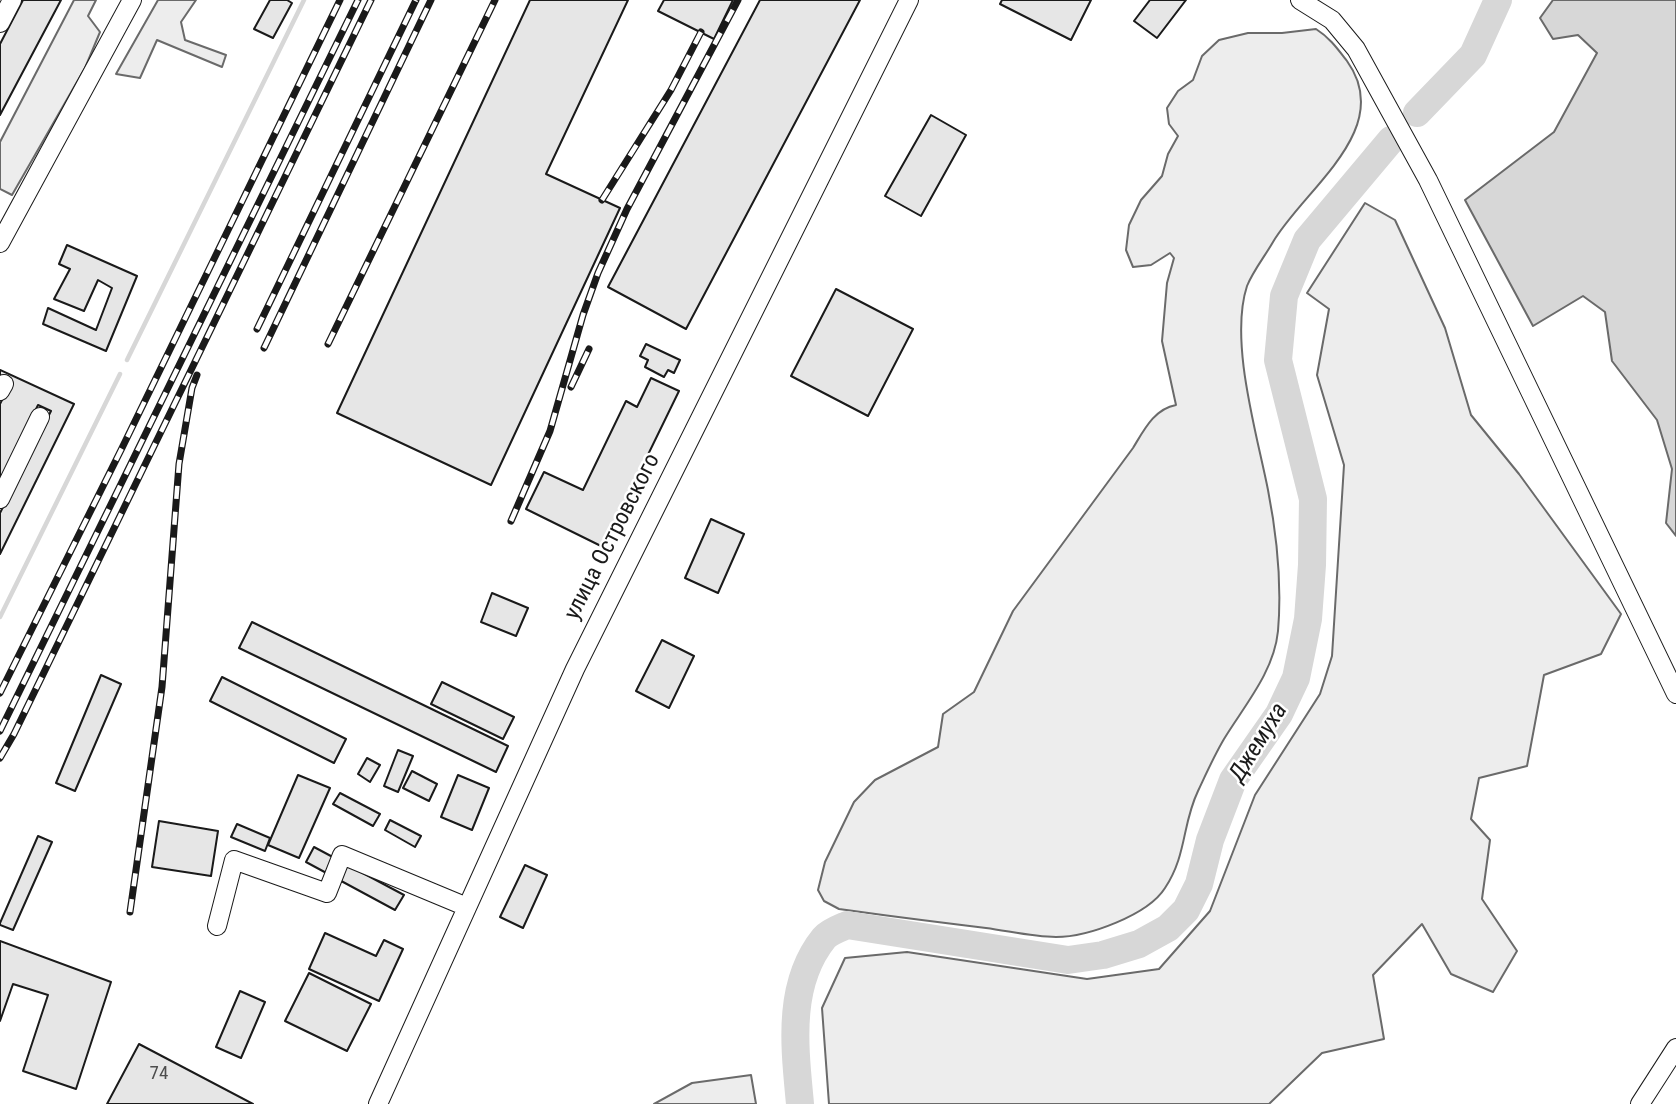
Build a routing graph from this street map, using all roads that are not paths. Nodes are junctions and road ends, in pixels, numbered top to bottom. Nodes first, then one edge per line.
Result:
1 (12, 0) edge
2 (132, 0) edge
3 (909, 0) edge
4 (1300, 0) edge
5 (0, 23) edge
6 (2, 234) edge
7 (40, 417) dead end
8 (0, 499) edge
9 (1676, 694) edge
10 (467, 907) junction
11 (217, 926) dead end
12 (1676, 1048) edge
13 (378, 1104) edge
14 (1640, 1104) edge

1 - 5 street
2 - 6 street
3 - 10 street, улица Островского
4 - 9 street
7 - 8 street
10 - 11 street
10 - 13 street, улица Островского
12 - 14 street

